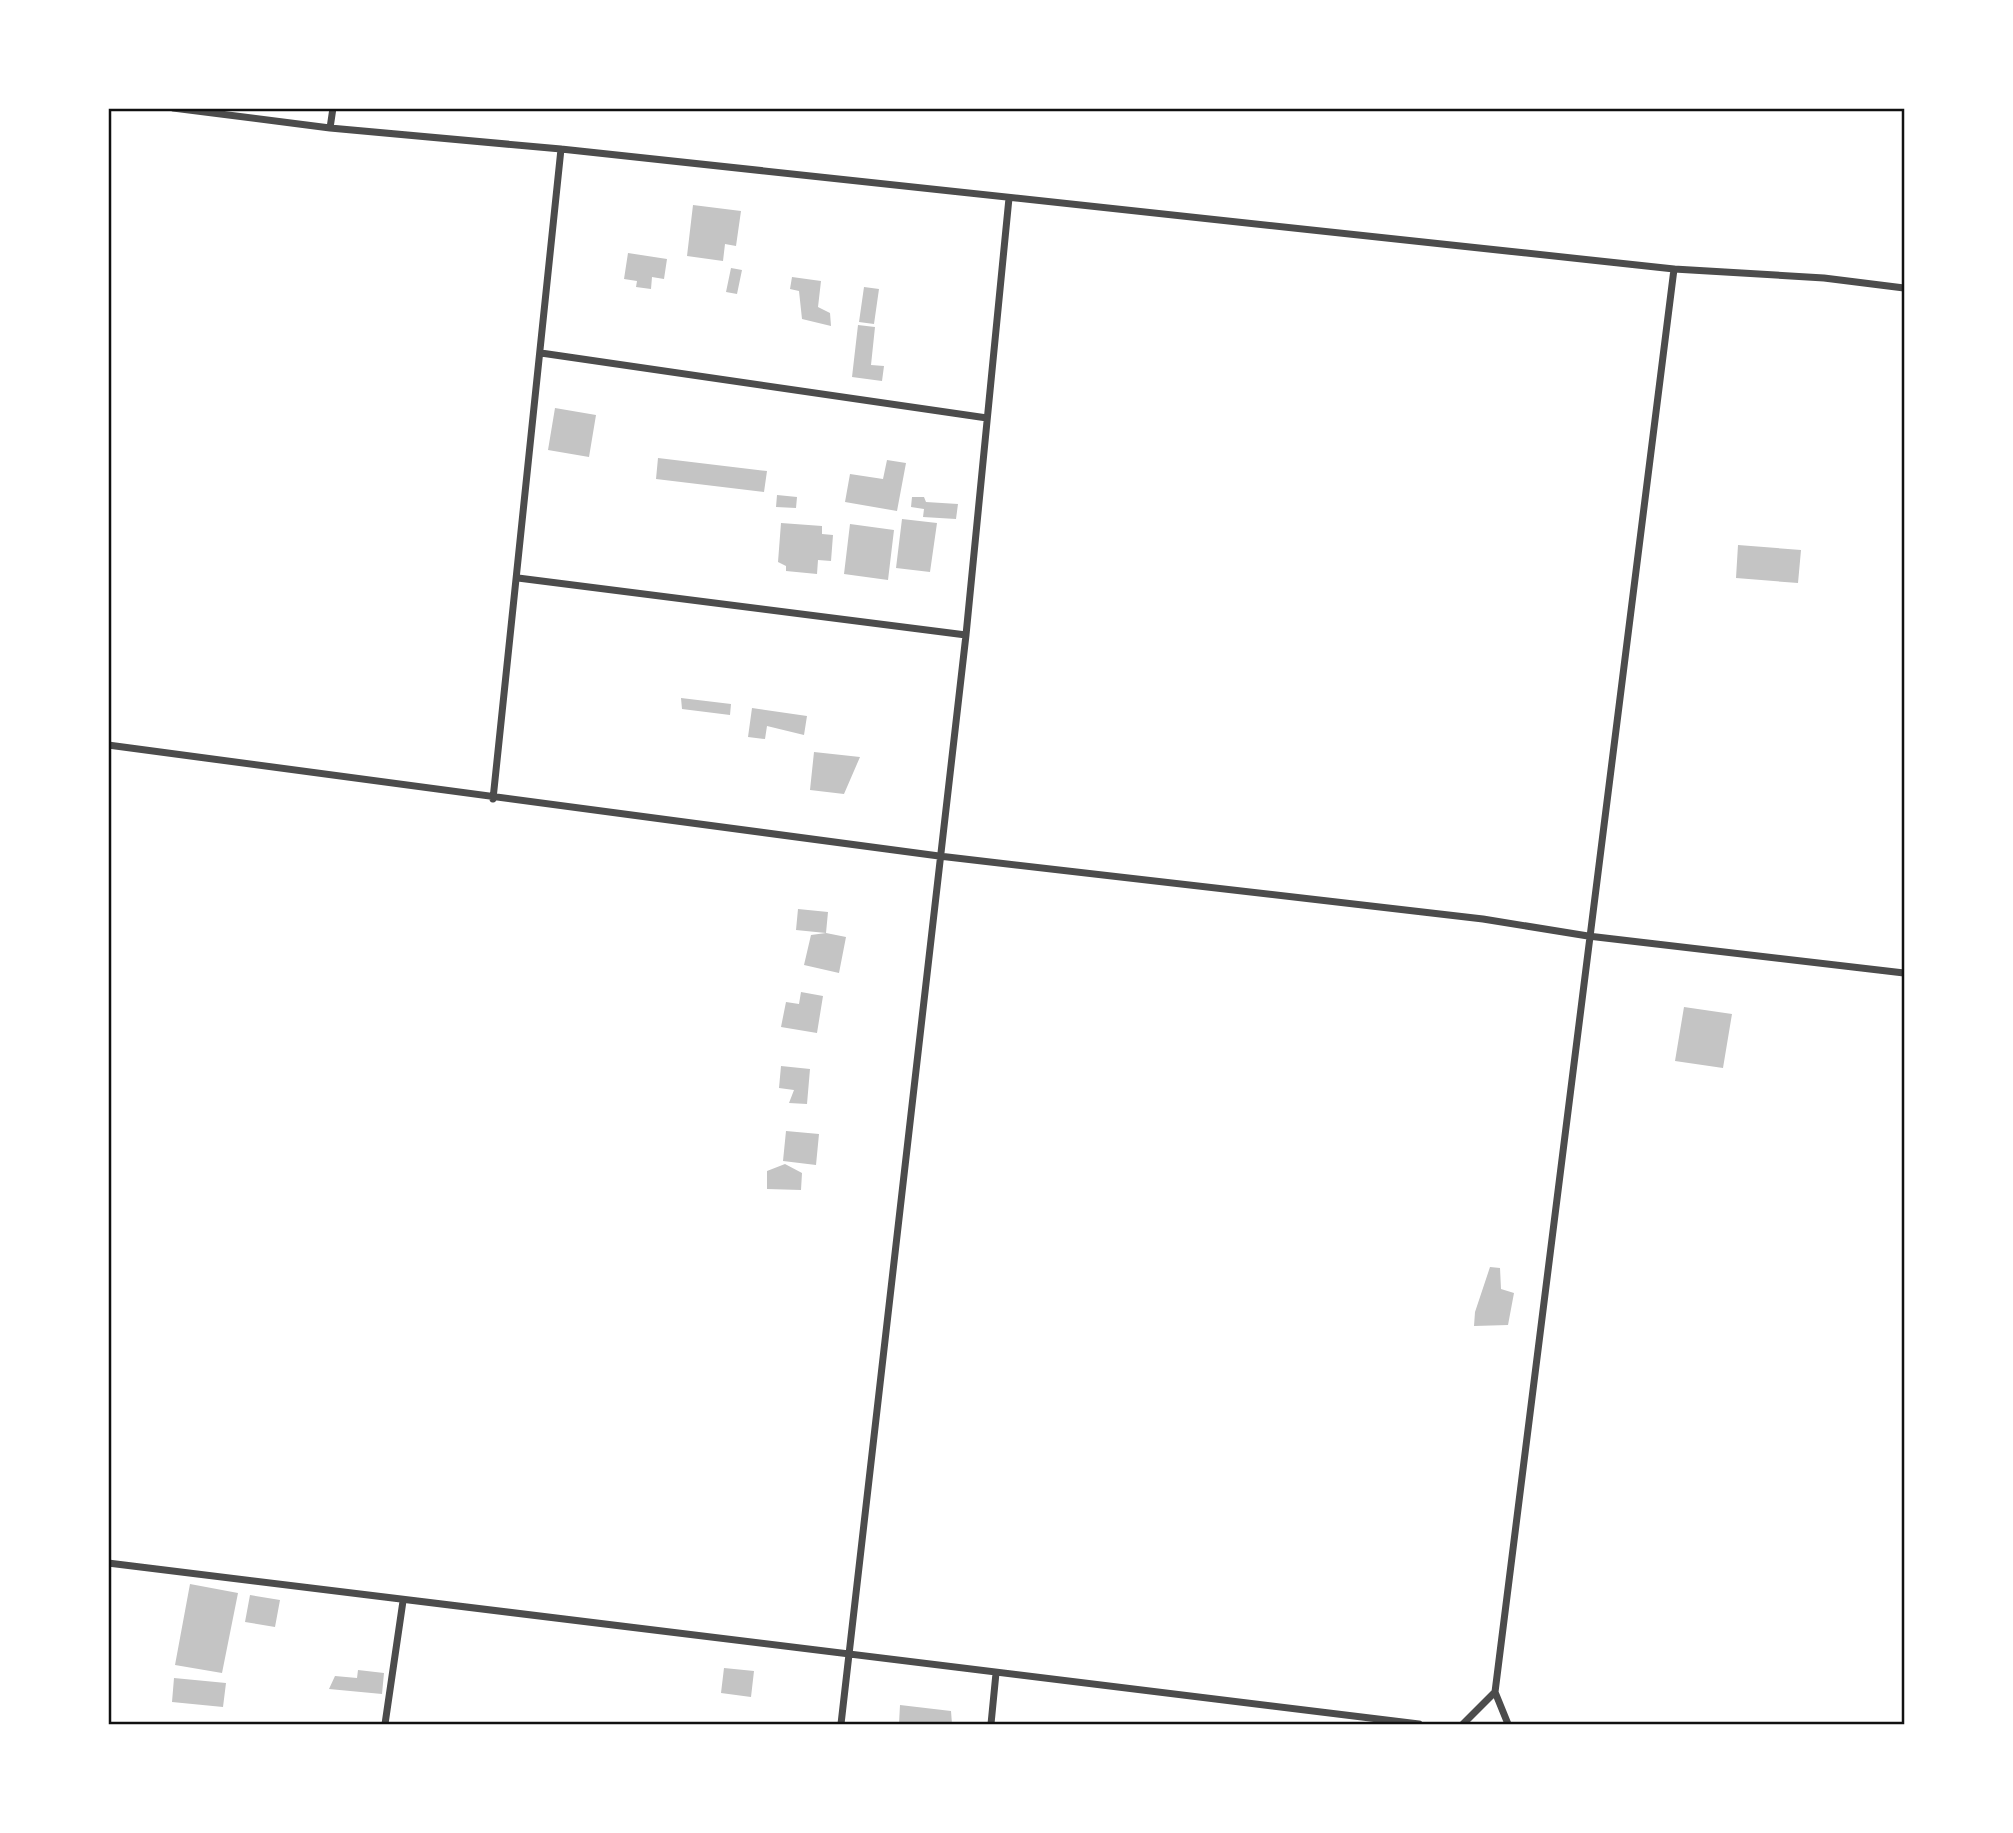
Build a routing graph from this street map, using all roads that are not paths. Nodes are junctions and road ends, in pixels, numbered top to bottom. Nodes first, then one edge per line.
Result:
1 (173, 108) edge
2 (333, 108) edge
3 (330, 128) junction
4 (561, 149) junction
5 (1009, 198) junction
6 (1674, 269) junction
7 (1905, 288) edge
8 (541, 352) junction
9 (987, 418) junction
10 (518, 578) junction
11 (966, 635) junction
12 (108, 745) edge
13 (493, 799) junction
14 (939, 856) junction
15 (1588, 936) junction
16 (1905, 973) edge
17 (108, 1563) edge
18 (403, 1601) junction
19 (851, 1656) junction
20 (996, 1674) junction
21 (1495, 1692) junction
22 (385, 1724) edge
23 (841, 1724) edge
24 (991, 1724) edge
25 (1419, 1724) edge
26 (1463, 1724) edge
27 (1507, 1724) edge

1 - 3 street
2 - 3 street
3 - 4 street
4 - 5 street
4 - 8 street
5 - 6 street
5 - 9 street
6 - 7 street
6 - 15 street
8 - 9 street
8 - 10 street
9 - 11 street
10 - 11 street
10 - 13 street
11 - 14 street
12 - 13 street
13 - 14 street
14 - 15 street
14 - 19 street
15 - 16 street
15 - 21 street
17 - 18 street
18 - 19 street
18 - 22 street
19 - 20 street
19 - 23 street
20 - 24 street
20 - 25 street
21 - 26 street
21 - 27 street

